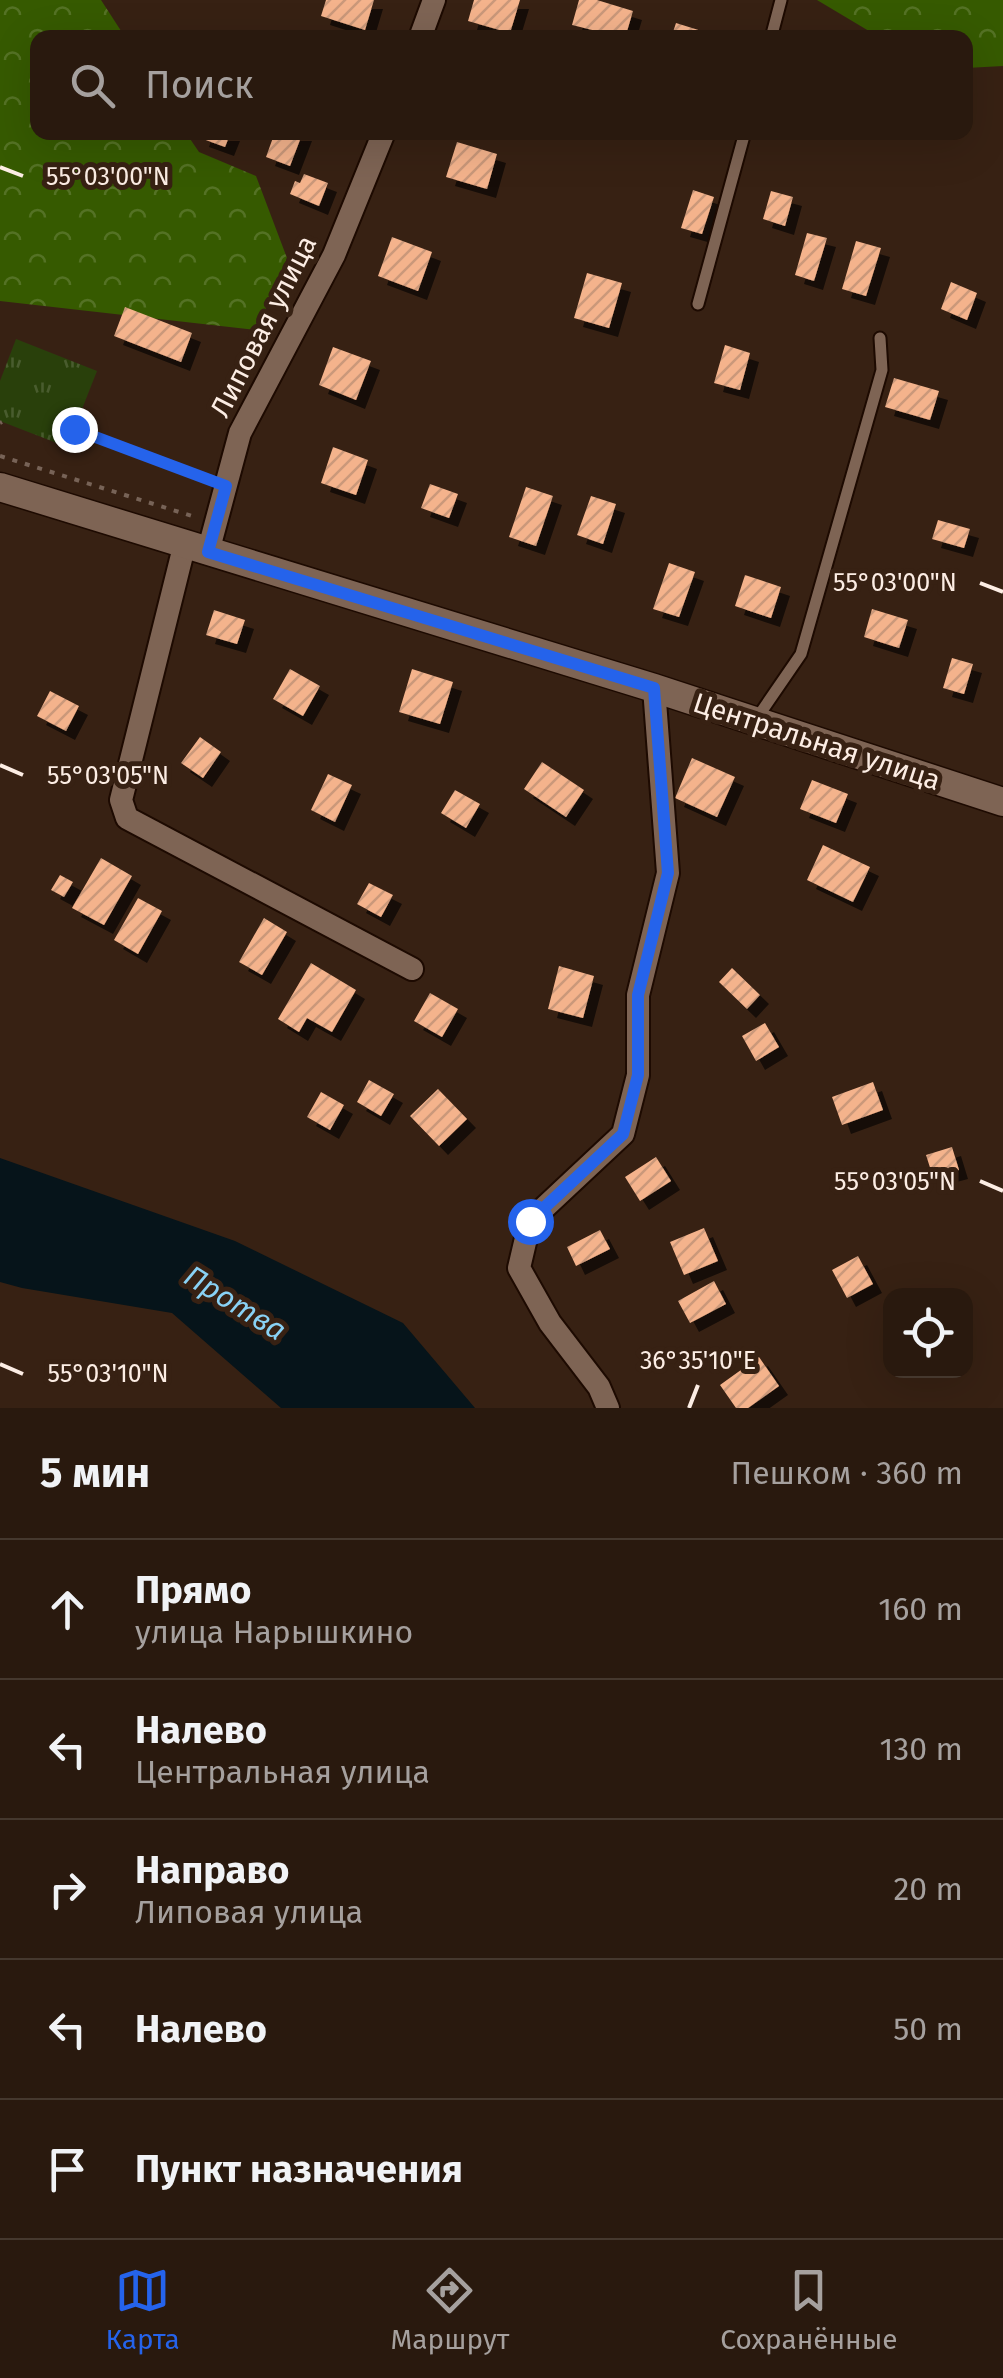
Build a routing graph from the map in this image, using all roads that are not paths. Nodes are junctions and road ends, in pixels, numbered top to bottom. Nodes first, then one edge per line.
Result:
1 (434, 0) edge
2 (781, 0) edge
3 (423, 30) edge
4 (773, 30) edge
5 (381, 140) edge
6 (743, 140) edge
7 (698, 304) dead end
8 (880, 338) dead end
9 (0, 488) edge
10 (197, 548) junction
11 (654, 688) junction
12 (755, 721) junction
13 (1003, 802) edge
14 (412, 969) dead end
15 (608, 1408) edge

1 - 3 street
2 - 4 lane
5 - 10 street, Липовая улица
6 - 7 lane
8 - 12 lane
9 - 10 street, Центральная улица
10 - 11 street, Центральная улица
10 - 14 street, Липовая улица
11 - 12 street, Центральная улица
11 - 15 street
12 - 13 street, Центральная улица

